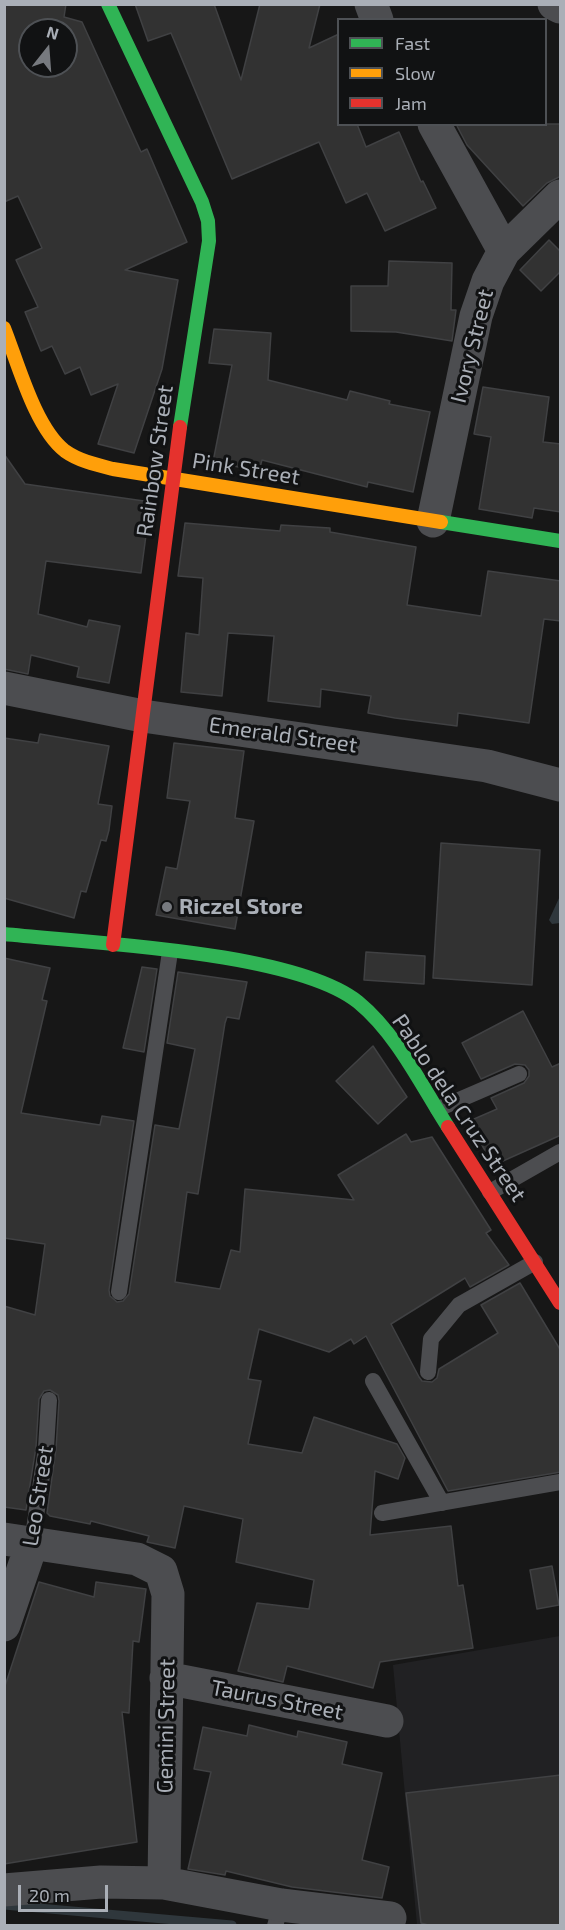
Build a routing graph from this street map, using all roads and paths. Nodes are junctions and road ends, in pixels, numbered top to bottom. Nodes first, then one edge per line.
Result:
1 (108, 4) edge
2 (554, 4) edge
3 (561, 8) edge
4 (435, 126) edge
5 (561, 196) edge
6 (504, 251) junction
7 (4, 328) edge
8 (172, 478) junction
9 (433, 521) junction
10 (561, 541) edge
11 (4, 688) edge
12 (143, 716) junction
13 (561, 785) edge
14 (4, 934) edge
15 (113, 945) junction
16 (170, 952) junction
17 (519, 1074) dead end
18 (438, 1109) junction
19 (561, 1152) edge
20 (490, 1192) junction
21 (535, 1262) junction
22 (119, 1292) dead end
23 (561, 1303) edge
24 (429, 1372) dead end
25 (373, 1381) dead end
26 (50, 1400) dead end
27 (561, 1482) edge
28 (442, 1503) junction
29 (382, 1513) dead end
30 (18, 1541) edge
31 (4, 1624) edge
32 (166, 1678) junction
33 (387, 1721) dead end
34 (164, 1883) junction
35 (4, 1890) edge
36 (278, 1915) edge
37 (390, 1918) dead end

1 - 8 street, Rainbow Street
2 - 3 street
4 - 6 street
5 - 6 street, Ivory Street
6 - 9 street, Ivory Street
7 - 8 street, Pink Street
8 - 9 street, Pink Street
8 - 12 street, Rainbow Street
9 - 10 street, Pink Street
11 - 12 street, Emerald Street
12 - 13 street, Emerald Street
12 - 15 street, Rainbow Street
14 - 15 street, Pablo dela Cruz Street
15 - 16 street, Pablo dela Cruz Street
16 - 18 street, Pablo dela Cruz Street
16 - 22 lane
17 - 18 lane
18 - 20 street, Pablo dela Cruz Street
19 - 20 lane
20 - 21 street, Pablo dela Cruz Street
21 - 23 street, Pablo dela Cruz Street
21 - 24 lane
25 - 28 lane
26 - 30 lane, Leo Street
27 - 28 lane
28 - 29 lane
30 - 31 street, Leo Street
30 - 32 street, Gemini Street
32 - 33 street, Taurus Street
32 - 34 street, Gemini Street
34 - 35 street
34 - 36 street
36 - 37 street

